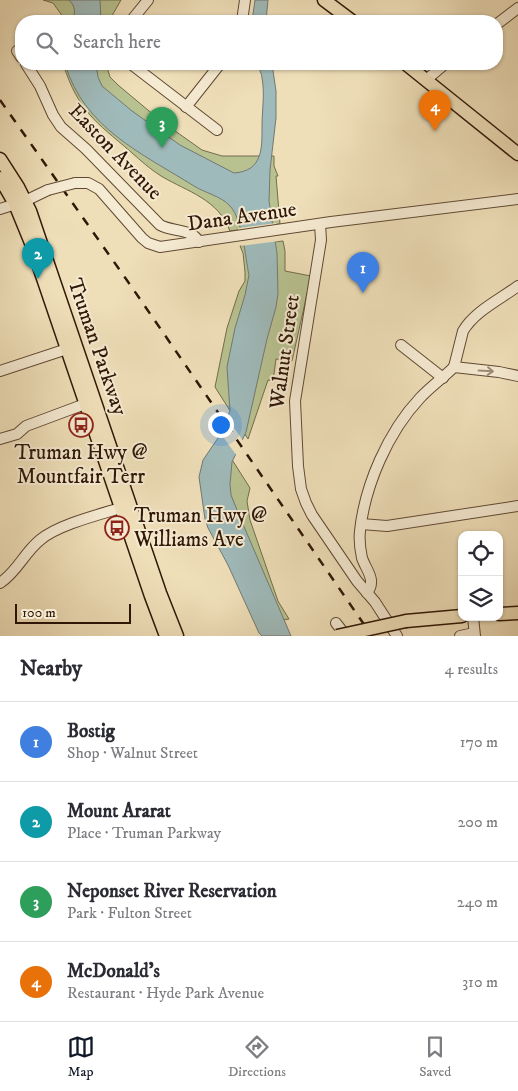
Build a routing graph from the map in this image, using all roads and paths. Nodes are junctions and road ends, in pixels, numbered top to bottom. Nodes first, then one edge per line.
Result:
1 (148, 0) edge
2 (245, 0) edge
3 (324, 0) edge
4 (518, 8) edge
5 (136, 15) edge
6 (243, 15) edge
7 (344, 15) edge
8 (503, 19) edge
9 (30, 70) edge
10 (139, 70) edge
11 (215, 70) edge
12 (414, 70) edge
13 (438, 70) edge
14 (426, 80) junction
15 (186, 107) junction
16 (218, 130) dead end
17 (518, 154) edge
18 (0, 159) edge
19 (0, 178) edge
20 (518, 200) edge
21 (20, 202) junction
22 (0, 209) edge
23 (320, 224) junction
24 (199, 242) junction
25 (518, 286) edge
26 (401, 344) dead end
27 (71, 347) junction
28 (454, 367) junction
29 (0, 371) edge
30 (518, 376) edge
31 (443, 378) junction
32 (85, 404) junction
33 (0, 439) edge
34 (126, 506) junction
35 (518, 506) edge
36 (361, 524) junction
37 (0, 583) edge
38 (367, 593) junction
39 (518, 613) edge
40 (503, 614) edge
41 (458, 616) edge
42 (473, 621) edge
43 (336, 623) dead end
44 (475, 634) edge
45 (166, 636) edge
46 (177, 636) edge
47 (337, 636) edge
48 (346, 636) edge
49 (397, 636) edge
50 (460, 636) edge

1 - 5 street
2 - 6 street
3 - 7 main road
4 - 8 street
9 - 24 street, Easton Avenue
10 - 15 street
11 - 15 street
12 - 14 main road
13 - 14 street
14 - 17 main road
15 - 16 street
18 - 21 main road, Truman Parkway
19 - 21 main road, Truman Parkway
20 - 23 street, Dana Avenue
21 - 22 street, Dana Avenue
21 - 24 street, Dana Avenue, bridge
21 - 27 main road, Truman Parkway
23 - 24 street, Dana Avenue
23 - 38 street, Walnut Street
25 - 28 street
26 - 31 street
27 - 29 street
27 - 32 main road, Truman Parkway
27 - 34 main road, Truman Parkway
28 -> 30 street
28 - 31 street
31 - 36 street
32 - 33 street
32 - 34 main road, Truman Parkway
34 - 37 street
34 - 45 main road, Truman Parkway
34 - 46 main road, Truman Parkway
35 - 36 street
36 - 38 street
38 - 49 street, Walnut Street
39 - 40 main road
41 - 47 main road, bridge
42 - 44 street
43 - 48 street
44 - 50 street

